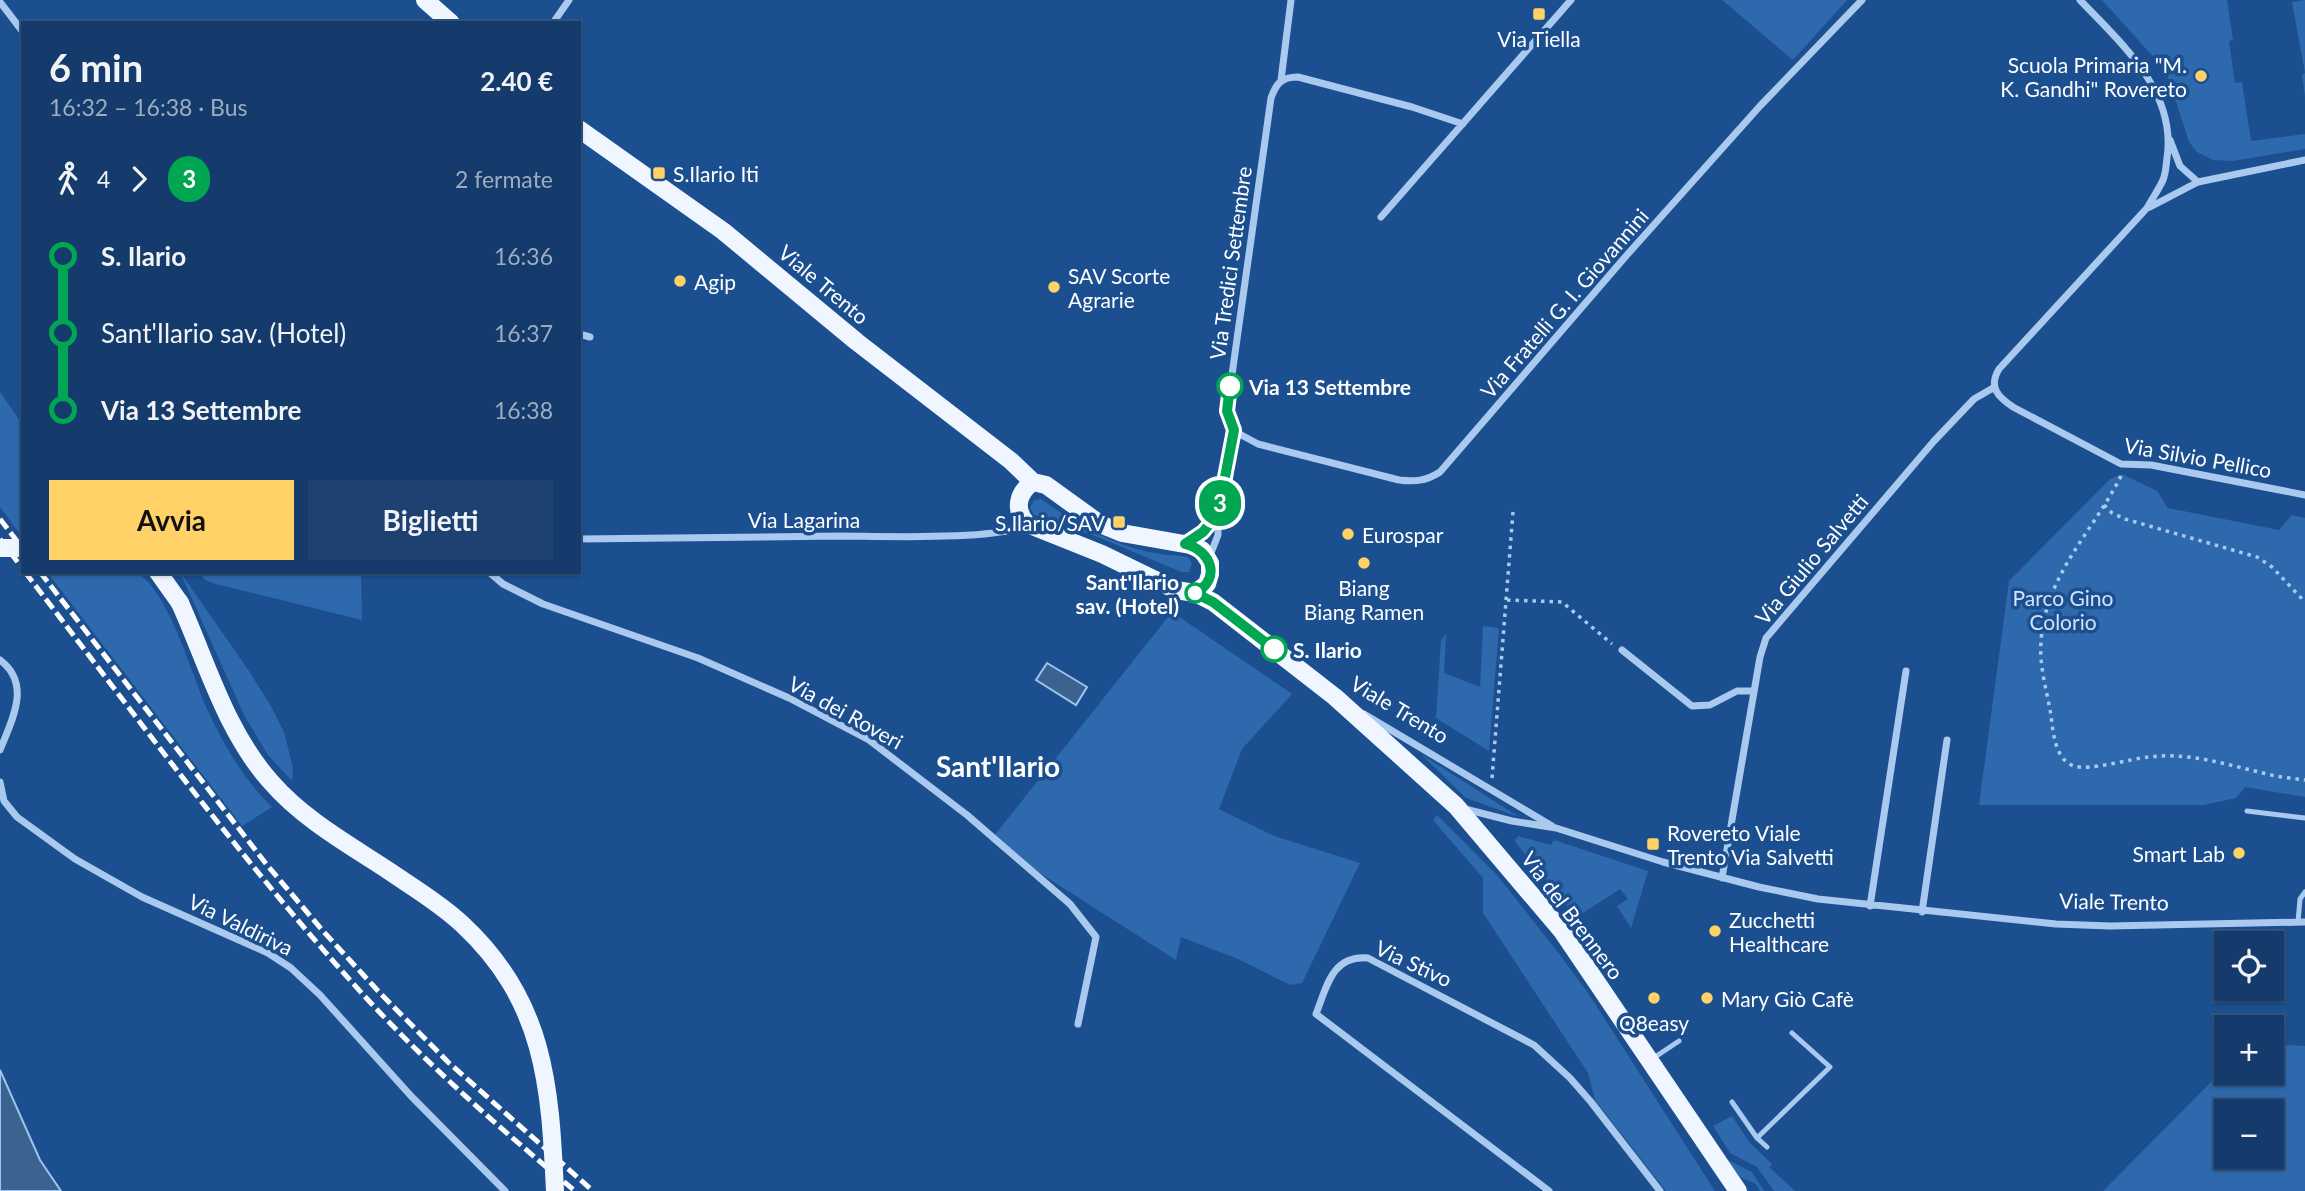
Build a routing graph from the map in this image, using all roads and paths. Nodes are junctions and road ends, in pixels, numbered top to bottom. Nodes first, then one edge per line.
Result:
1 (425, 0) edge
2 (569, 0) edge
3 (1291, 0) edge
4 (1570, 0) edge
5 (1862, 0) edge
6 (2080, 0) edge
7 (0, 2) edge
8 (449, 21) edge
9 (554, 21) edge
10 (21, 29) edge
11 (1280, 80) junction
12 (1463, 124) junction
13 (581, 130) edge
14 (2170, 139) junction
15 (2305, 160) edge
16 (2198, 181) junction
17 (2147, 208) junction
18 (1381, 216) dead end
19 (581, 335) edge
20 (590, 337) dead end
21 (1993, 388) junction
22 (1234, 430) junction
23 (2121, 464) junction
24 (1033, 482) junction
25 (2305, 495) edge
26 (2104, 505) junction
27 (1513, 512) dead end
28 (1218, 514) junction
29 (1027, 524) junction
30 (581, 539) edge
31 (1185, 544) junction
32 (0, 548) edge
33 (21, 548) edge
34 (1208, 560) junction
35 (159, 574) edge
36 (491, 574) edge
37 (1195, 593) junction
38 (1507, 600) junction
39 (2305, 602) edge
40 (1620, 649) joint
41 (0, 660) edge
42 (1906, 671) dead end
43 (1754, 691) junction
44 (1335, 697) junction
45 (1947, 740) dead end
46 (0, 750) edge
47 (2305, 780) edge
48 (0, 782) edge
49 (1492, 790) junction
50 (1456, 806) junction
51 (2247, 811) dead end
52 (2305, 818) edge
53 (1556, 828) junction
54 (1722, 878) junction
55 (2305, 892) edge
56 (1870, 906) junction
57 (1922, 912) junction
58 (2301, 922) edge
59 (1078, 1024) dead end
60 (1792, 1033) dead end
61 (1679, 1041) dead end
62 (1649, 1061) junction
63 (1732, 1102) dead end
64 (1757, 1138) junction
65 (1767, 1147) dead end
66 (505, 1191) edge
67 (555, 1191) edge
68 (1549, 1191) edge
69 (1660, 1191) edge
70 (1738, 1191) edge

1 - 8 main road
2 - 9 street
3 - 11 street
4 - 12 street
5 - 22 street, Via Fratelli G. I. Giovannini
6 - 14 street
7 - 10 street
11 - 12 street
11 - 22 street, Via Tredici Settembre
12 - 18 street
13 - 24 main road, Viale Trento
14 - 16 street
14 - 17 street, Via Giulio Salvetti
15 - 16 street
16 - 17 street
17 - 21 street, Via Giulio Salvetti
19 - 20 street
21 - 23 street, Via Silvio Pellico
21 - 43 street, Via Giulio Salvetti
22 - 28 street, Via Tredici Settembre
23 - 25 street, Via Silvio Pellico
23 - 26 path
24 - 29 main road
24 - 31 main road, Viale Trento
26 - 39 path
26 - 47 path
27 - 38 path
28 - 31 street
28 - 34 street, Via Tredici Settembre
29 - 30 street, Via Lagarina
29 - 37 main road, Viale Trento
31 - 34 main road, Viale Trento
32 - 33 main road, bridge
34 - 37 main road
35 - 67 main road, bridge
36 - 59 street, Via dei Roveri
37 - 44 main road, Viale Trento
38 - 40 path
38 - 49 path
40 - 43 street
41 - 46 street
42 - 56 street
43 - 54 street, Via Giulio Salvetti
44 - 49 street, Viale Trento
44 - 50 main road, Via del Brennero
45 - 57 street
48 - 66 street, Via Valdiriva
49 - 53 street, Viale Trento
50 - 53 street, Viale Trento
50 - 62 main road, Via del Brennero
51 - 52 lane
53 - 54 street, Viale Trento
54 - 56 street, Viale Trento
55 - 58 lane
56 - 57 street, Viale Trento
57 - 58 street, Viale Trento
60 - 64 lane
61 - 62 lane
62 - 70 main road, Via del Brennero
63 - 64 lane
64 - 65 lane
68 - 69 street, Via Stivo

